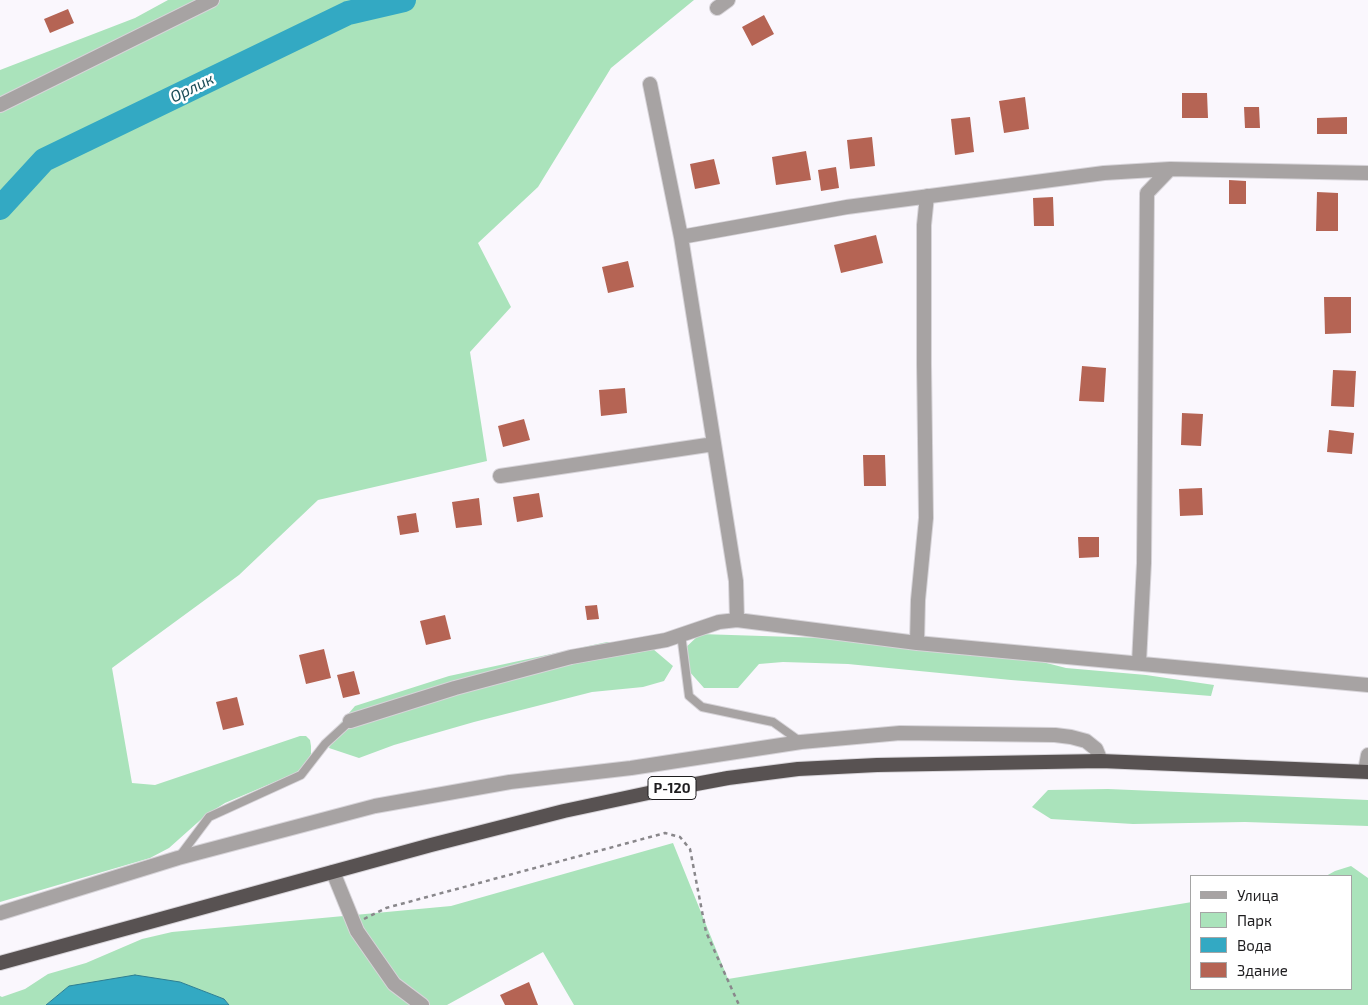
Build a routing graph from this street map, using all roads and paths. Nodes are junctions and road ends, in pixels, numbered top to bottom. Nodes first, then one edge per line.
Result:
1 (212, 0) edge
2 (650, 84) dead end
3 (0, 105) edge
4 (1170, 169) junction
5 (1368, 174) edge
6 (926, 196) junction
7 (680, 236) junction
8 (714, 444) junction
9 (500, 476) dead end
10 (737, 620) junction
11 (680, 634) junction
12 (918, 643) junction
13 (1139, 664) junction
14 (1368, 685) edge
15 (350, 721) joint
16 (801, 742) junction
17 (1368, 755) edge
18 (1101, 761) junction
19 (1366, 771) edge
20 (178, 858) junction
21 (333, 872) junction
22 (0, 913) edge
23 (354, 924) junction
24 (0, 963) edge
25 (422, 1005) edge
26 (739, 1005) edge

1 - 3 street
2 - 7 street
4 - 5 street
4 - 6 street
4 - 13 street
6 - 7 street
6 - 12 street
7 - 8 street
8 - 9 street
8 - 10 street
10 - 11 street
10 - 12 street
11 - 15 street
11 - 16 lane
12 - 13 street
13 - 14 street
15 - 20 lane
16 - 18 street
16 - 20 street
17 - 19 street
18 - 19 highway, Р-120
18 - 21 highway, Р-120
20 - 22 street
21 - 23 street
21 - 24 highway, Р-120
23 - 25 street
23 - 26 path

